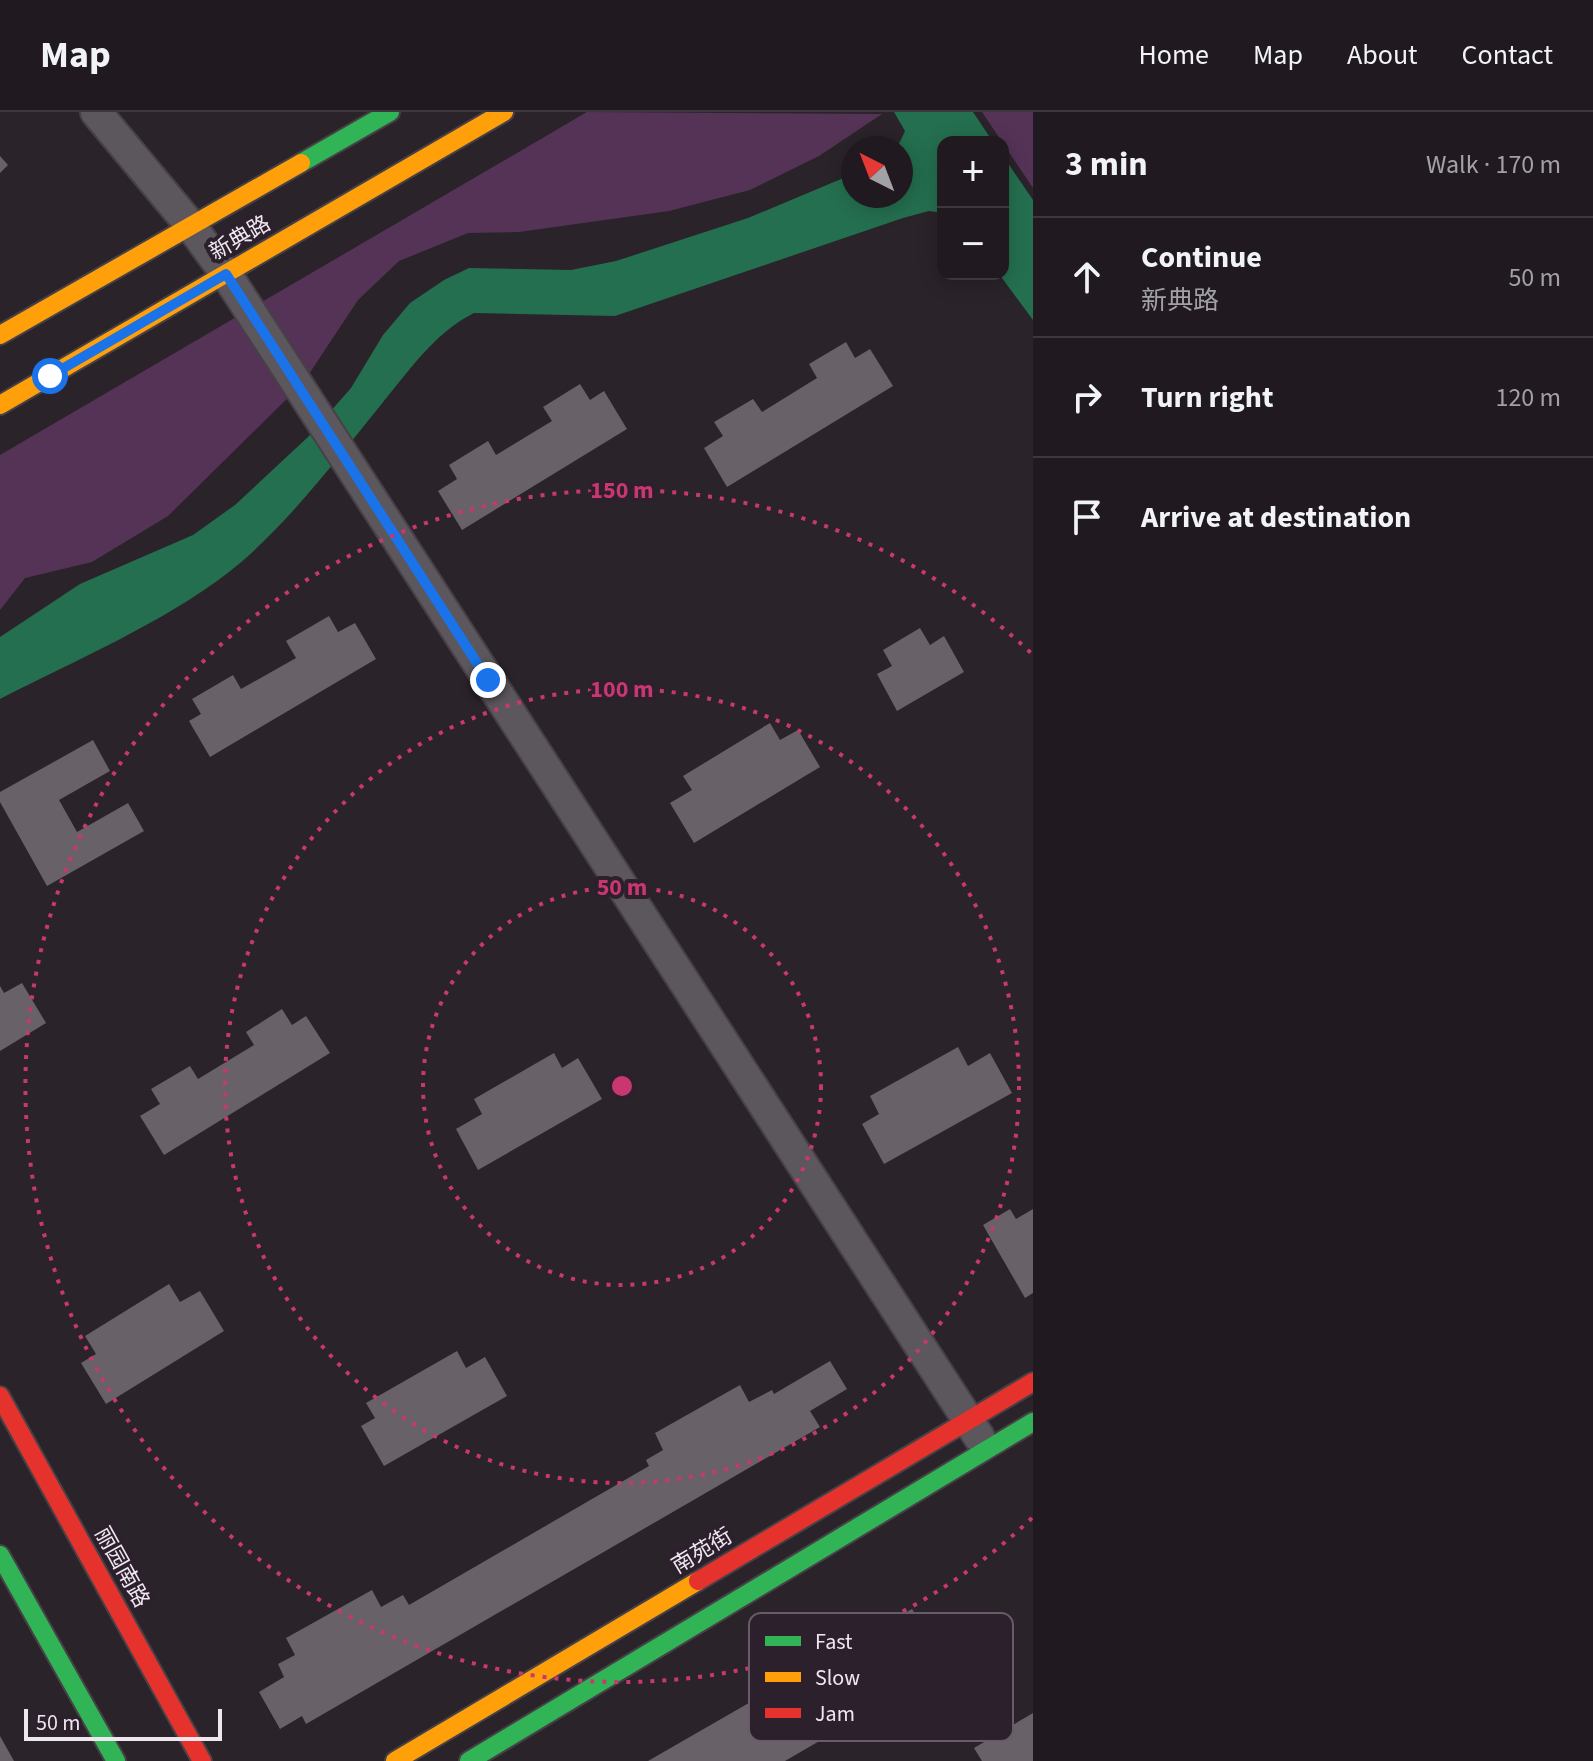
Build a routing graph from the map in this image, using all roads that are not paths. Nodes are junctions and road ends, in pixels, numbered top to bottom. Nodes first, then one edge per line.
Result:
1 (96, 112) edge
2 (390, 112) edge
3 (504, 112) edge
4 (191, 226) junction
5 (226, 274) junction
6 (0, 335) edge
7 (0, 405) edge
8 (1033, 1382) edge
9 (0, 1396) edge
10 (969, 1421) junction
11 (1033, 1422) edge
12 (987, 1448) junction
13 (0, 1555) edge
14 (116, 1761) edge
15 (202, 1761) edge
16 (395, 1761) edge
17 (469, 1761) edge

1 - 4 street
2 - 4 main road, 新典路
3 - 5 main road, 新典路
4 - 5 street
4 - 6 main road, 新典路
5 - 7 main road, 新典路
5 - 10 street
8 - 10 main road, 南苑街
9 - 15 main road, 丽园南路
10 - 12 street
10 - 16 main road, 南苑街
11 - 12 main road
12 - 17 main road
13 - 14 main road

